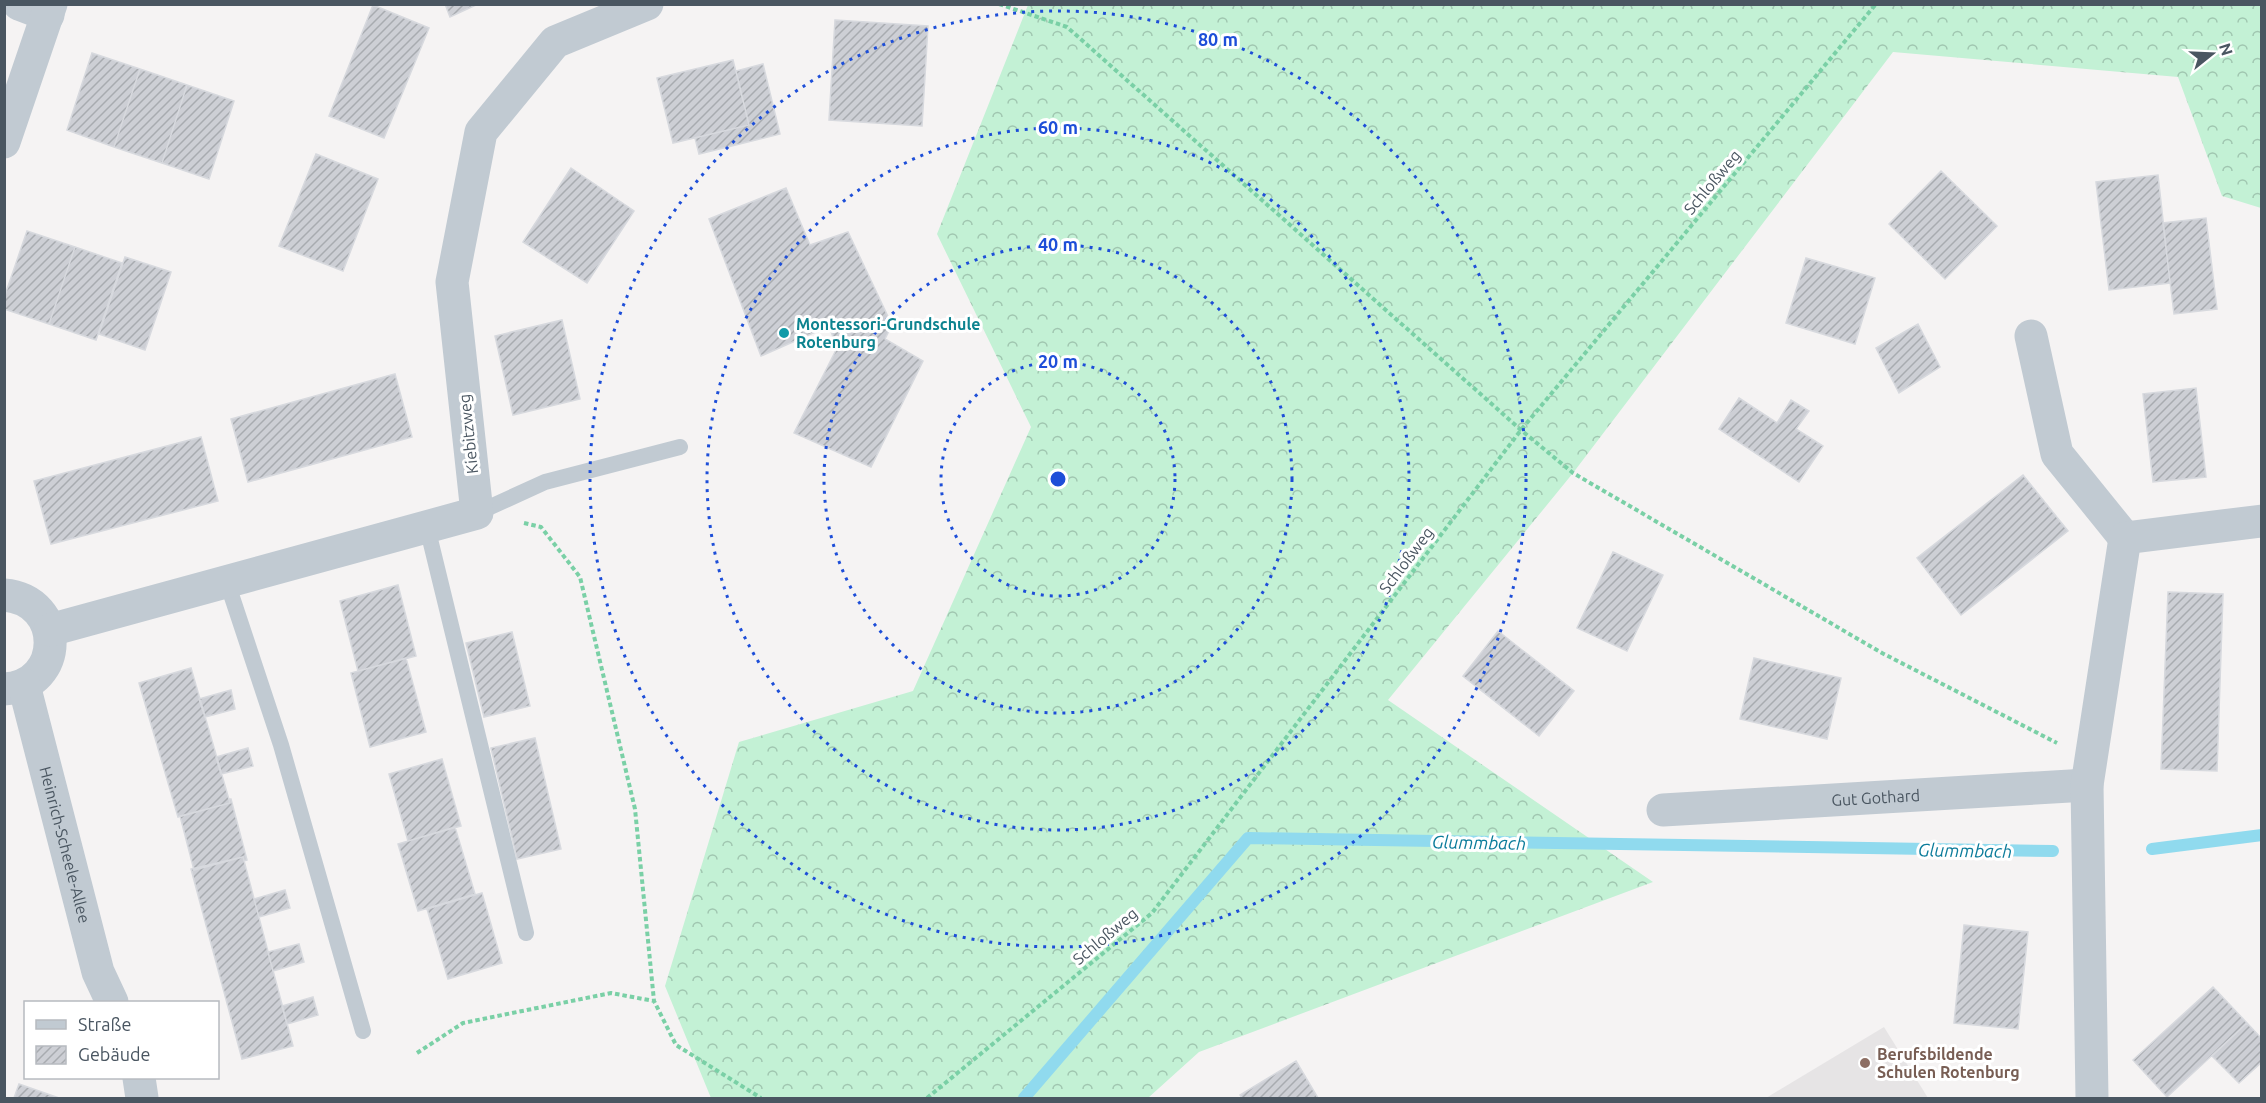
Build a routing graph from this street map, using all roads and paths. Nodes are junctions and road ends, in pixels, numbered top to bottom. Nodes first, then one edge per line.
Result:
1 (647, 4) edge
2 (999, 4) edge
3 (1876, 4) edge
4 (39, 8) edge
5 (4, 142) edge
6 (2031, 336) dead end
7 (1521, 430) junction
8 (680, 447) dead end
9 (477, 513) junction
10 (2262, 520) edge
11 (427, 527) junction
12 (2126, 538) junction
13 (227, 582) junction
14 (4, 595) edge
15 (50, 630) junction
16 (14, 687) edge
17 (2089, 772) junction
18 (1663, 810) dead end
19 (526, 933) dead end
20 (112, 1001) edge
21 (654, 1001) junction
22 (363, 1031) dead end
23 (417, 1053) dead end
24 (140, 1079) edge
25 (142, 1098) edge
26 (761, 1098) edge
27 (927, 1098) edge
28 (2092, 1098) edge

1 - 9 street, Kiebitzweg
2 - 7 path
3 - 7 path, Schloßweg
4 - 5 street
6 - 12 street
7 - 17 path
7 - 27 path, Schloßweg
8 - 9 lane
9 - 11 street
9 - 21 path
10 - 12 street
11 - 13 street
11 - 19 lane
12 - 17 street
13 - 15 street
13 - 22 lane
14 - 15 street
15 - 16 street, Heinrich-Scheele-Allee
16 - 20 street, Heinrich-Scheele-Allee
17 - 18 street, Gut Gothard
17 - 28 street
21 - 23 path
21 - 26 path
24 - 25 street

